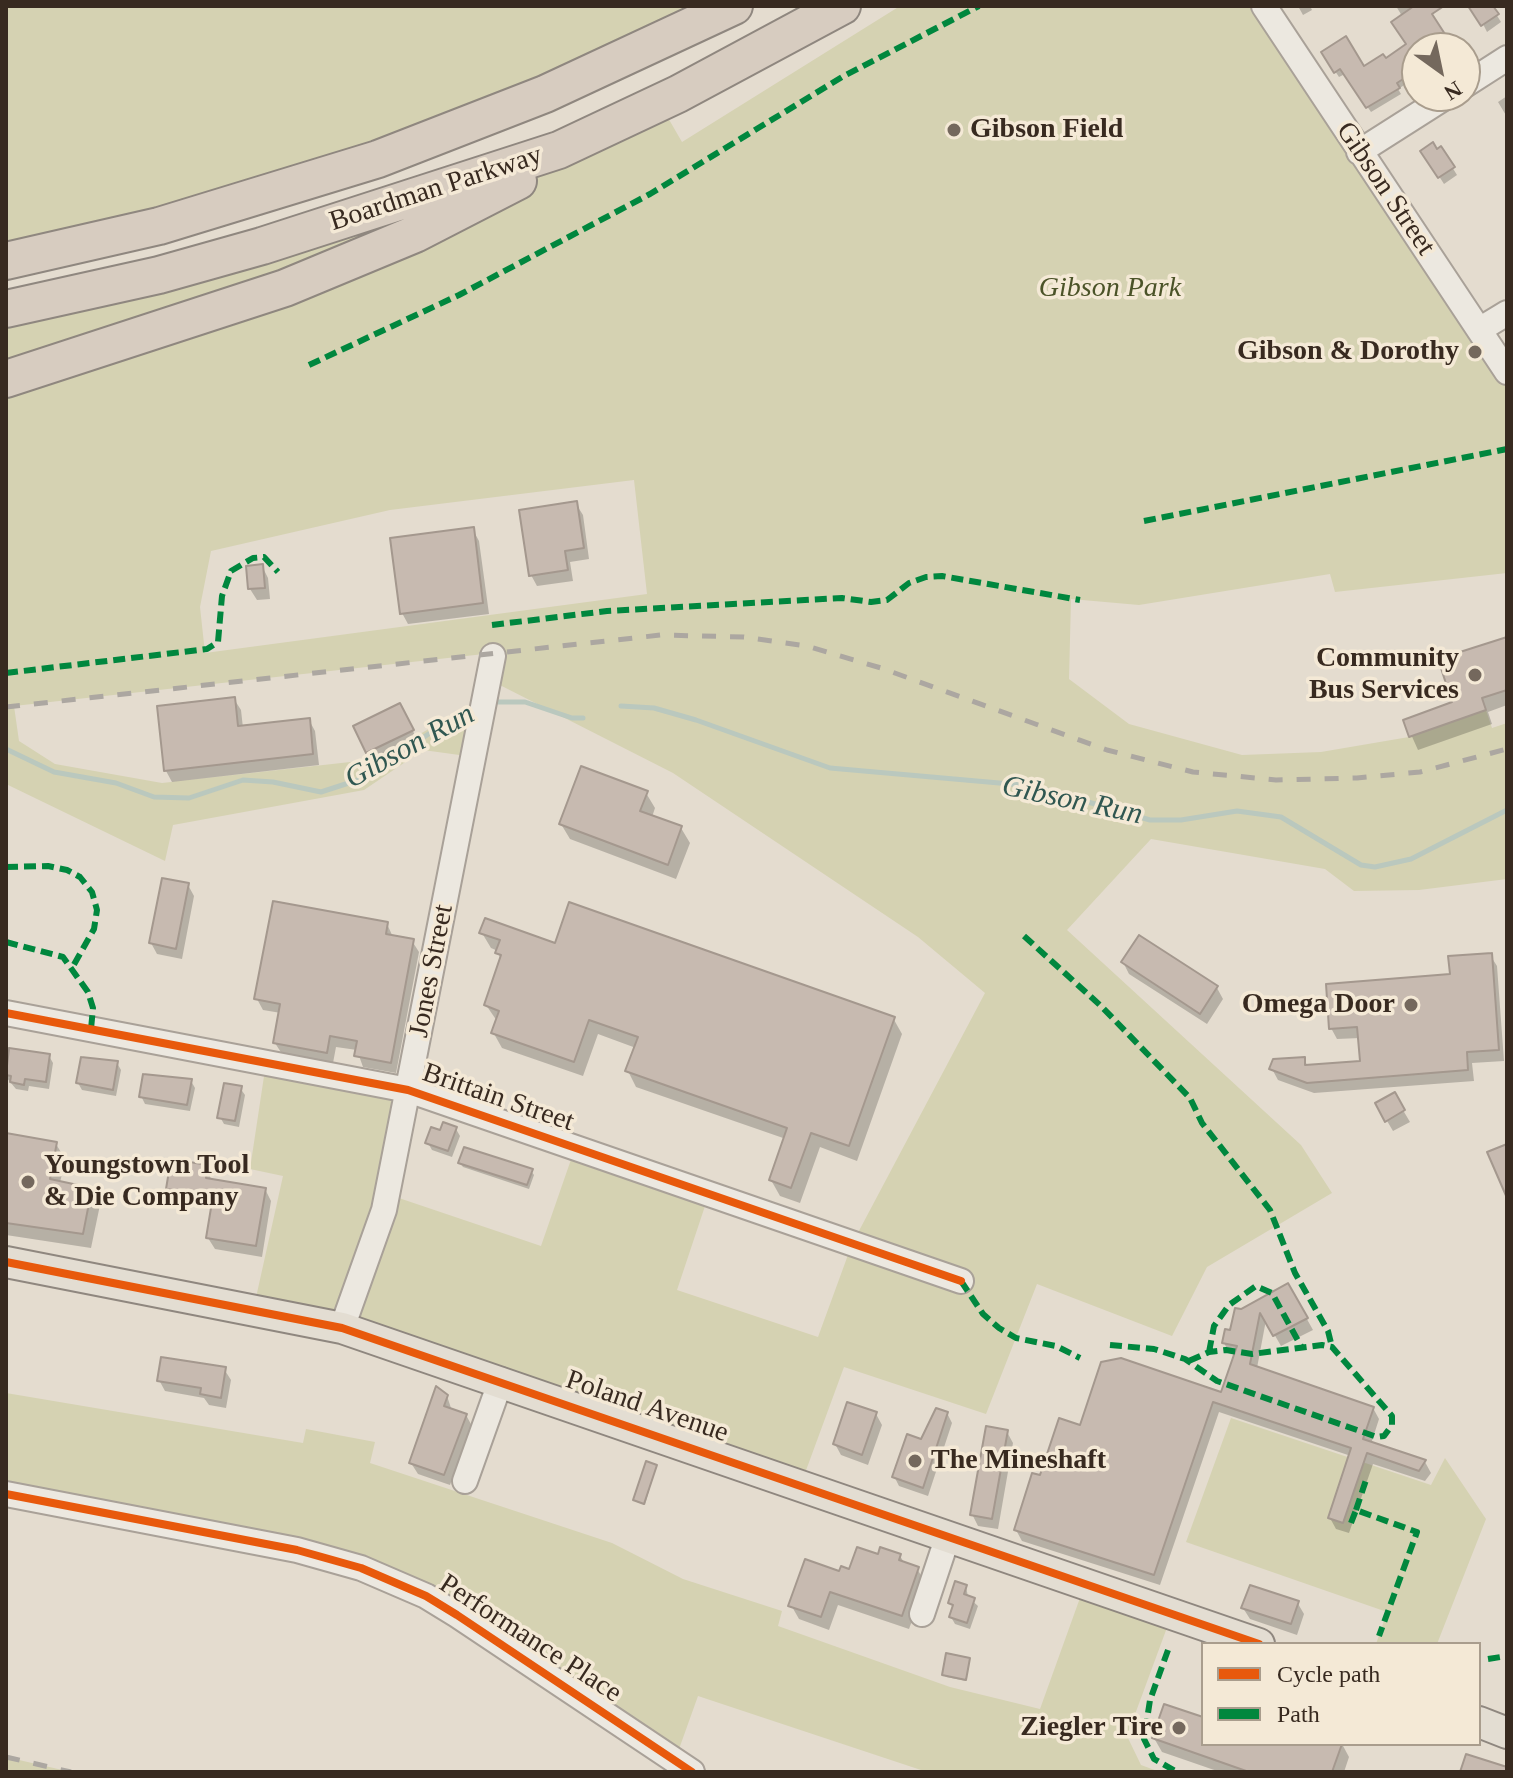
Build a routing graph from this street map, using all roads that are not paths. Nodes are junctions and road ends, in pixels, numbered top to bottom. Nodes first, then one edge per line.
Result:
1 (734, 6) edge
2 (842, 6) edge
3 (1264, 6) edge
4 (1507, 58) edge
5 (1481, 75) edge
6 (678, 94) junction
7 (1422, 112) edge
8 (1359, 152) junction
9 (6, 261) edge
10 (6, 309) edge
11 (1507, 313) edge
12 (1479, 330) junction
13 (1507, 372) edge
14 (6, 379) edge
15 (493, 656) dead end
16 (6, 1013) edge
17 (408, 1090) junction
18 (6, 1262) edge
19 (961, 1281) dead end
20 (342, 1328) junction
21 (501, 1380) junction
22 (465, 1481) dead end
23 (6, 1494) edge
24 (948, 1536) junction
25 (922, 1614) dead end
26 (1253, 1642) edge
27 (1481, 1723) edge
28 (1507, 1733) edge
29 (692, 1772) edge

1 - 9 highway, Boardman Parkway
2 - 6 highway, Boardman Parkway
3 - 8 street, Gibson Street
4 - 5 street
6 - 10 highway, Boardman Parkway
6 - 14 highway
7 - 8 street
8 - 12 street, Gibson Street
11 - 12 street
12 - 13 street, Gibson Street
15 - 17 street, Jones Street
16 - 17 street, Brittain Street
17 - 19 street, Brittain Street
17 - 20 street, Jones Street
18 - 20 main road, Poland Avenue
20 - 21 main road, Poland Avenue
21 - 22 street
21 - 24 main road, Poland Avenue
23 - 29 street, Performance Place
24 - 25 street
24 - 26 main road, Poland Avenue
27 - 28 main road

